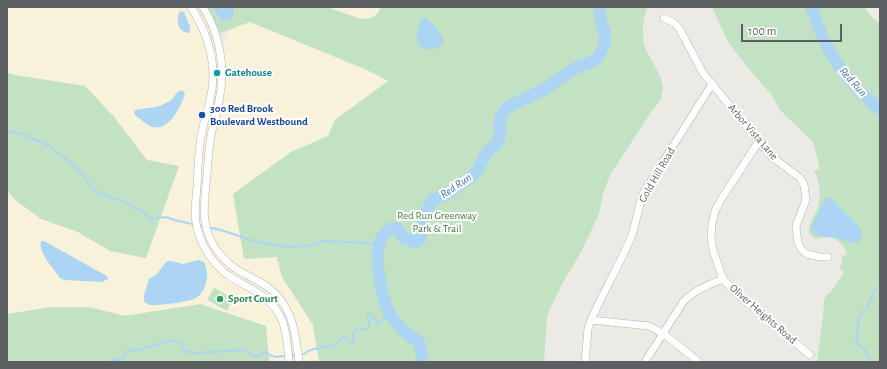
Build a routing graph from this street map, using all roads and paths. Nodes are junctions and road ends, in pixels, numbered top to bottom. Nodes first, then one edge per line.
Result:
1 (191, 7) edge
2 (203, 7) edge
3 (664, 18) dead end
4 (712, 84) junction
5 (758, 141) junction
6 (828, 257) dead end
7 (723, 279) junction
8 (591, 320) junction
9 (664, 334) junction
10 (810, 355) dead end
11 (289, 362) edge
12 (299, 362) edge
13 (585, 362) edge
14 (645, 362) edge
15 (699, 362) edge

1 - 11 street
2 - 12 street
3 - 4 street, Arbor Vista Lane
4 - 5 street, Arbor Vista Lane
4 - 8 street, Gold Hill Road
5 - 6 street, Arbor Vista Lane
5 - 7 street, Oliver Heights Road
7 - 9 street
7 - 10 street, Oliver Heights Road
8 - 9 street
8 - 13 street, Gold Hill Road
9 - 14 street
9 - 15 street

